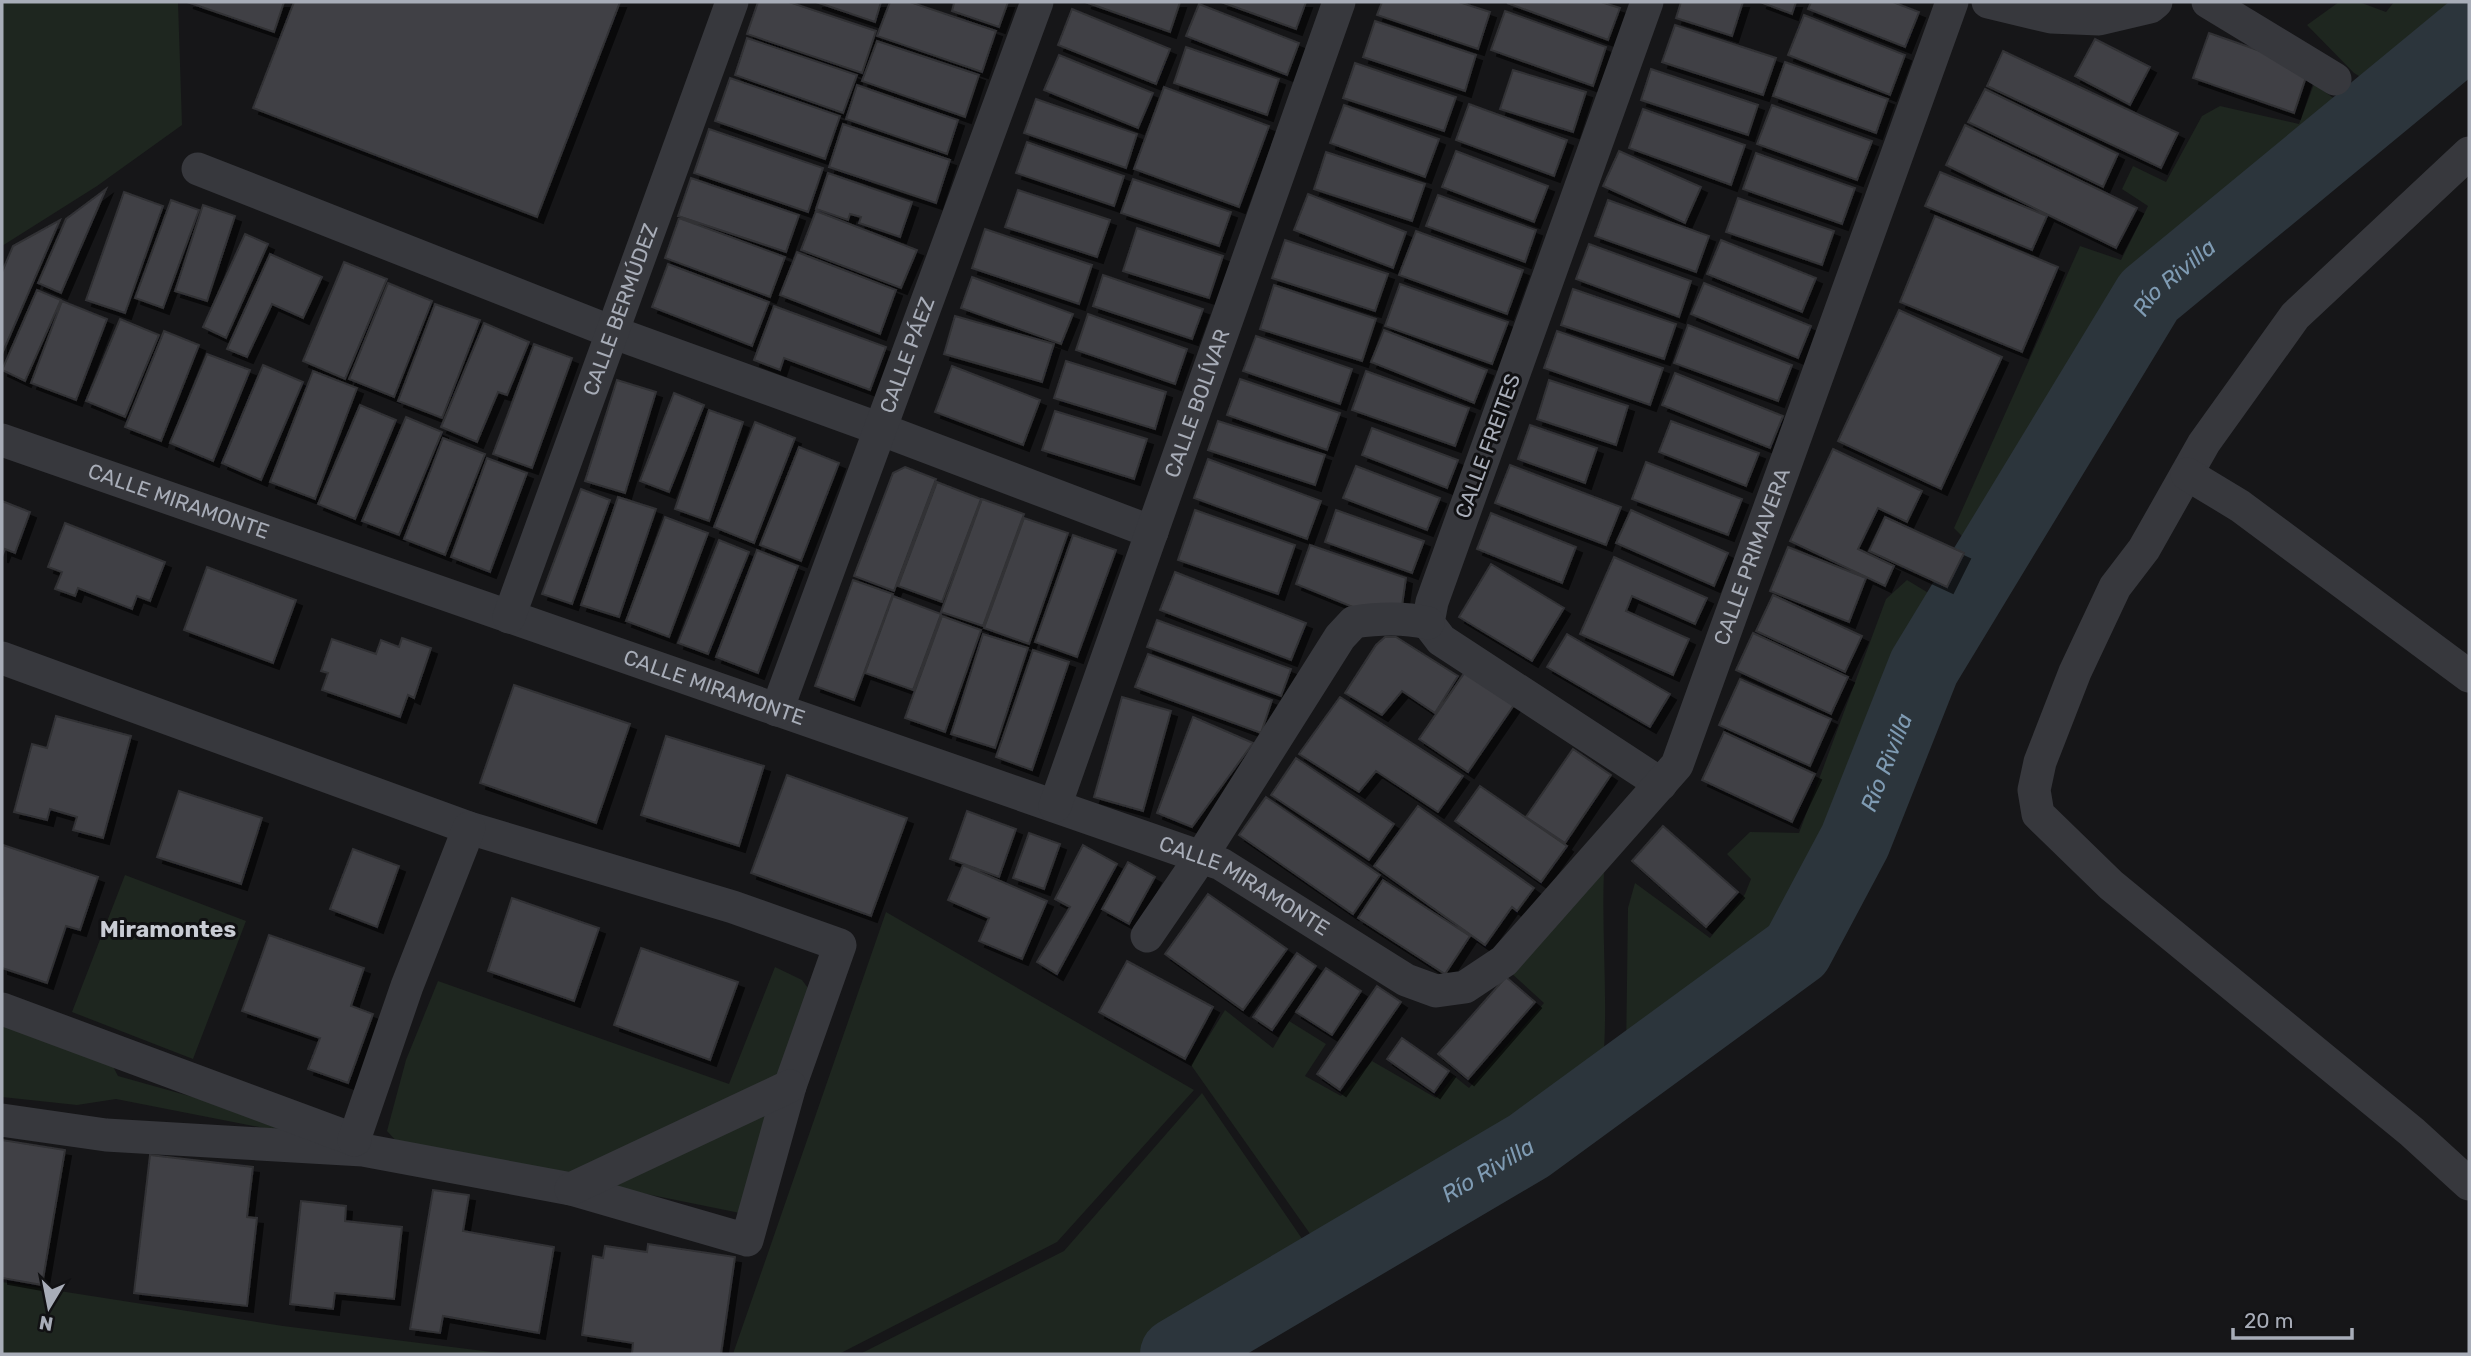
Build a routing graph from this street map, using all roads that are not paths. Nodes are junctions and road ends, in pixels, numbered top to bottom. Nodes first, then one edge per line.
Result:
1 (732, 2) edge
2 (1037, 2) edge
3 (1339, 2) edge
4 (1647, 2) edge
5 (1952, 2) edge
6 (1988, 2) edge
7 (2156, 2) edge
8 (2208, 2) edge
9 (2334, 79) dead end
10 (2469, 153) edge
11 (198, 169) dead end
12 (612, 332) junction
13 (880, 429) junction
14 (2, 440) edge
15 (2187, 474) junction
16 (1152, 532) junction
17 (509, 617) junction
18 (1428, 623) junction
19 (2, 658) edge
20 (2469, 676) edge
21 (777, 710) junction
22 (1661, 784) junction
23 (1055, 806) junction
24 (469, 828) junction
25 (1201, 857) junction
26 (1147, 936) dead end
27 (1406, 980) joint
28 (2, 1009) edge
29 (790, 1086) junction
30 (2, 1120) edge
31 (359, 1145) junction
32 (2469, 1184) edge
33 (571, 1189) junction

1 - 12 street, CALLE BERMÚDEZ
2 - 13 street, CALLE PÁEZ
3 - 16 street, CALLE BOLÍVAR
4 - 18 street, CALLE FREITES
5 - 22 street, CALLE PRIMAVERA
6 - 7 street
8 - 9 street
10 - 15 street
11 - 12 street
12 - 13 street
12 - 17 street, CALLE BERMÚDEZ
13 - 16 street
13 - 21 street, CALLE PÁEZ
14 - 17 street, CALLE MIRAMONTE
15 - 20 street
15 - 32 street
16 - 23 street, CALLE BOLÍVAR
17 - 21 street, CALLE MIRAMONTE
18 - 22 street
18 - 25 street
19 - 24 street
21 - 23 street, CALLE MIRAMONTE
22 - 27 street, CALLE PRIMAVERA
23 - 25 street, CALLE MIRAMONTE
24 - 29 street
24 - 31 street
25 - 26 street
25 - 27 street, CALLE MIRAMONTE
28 - 31 street
29 - 33 street
29 - 33 street
30 - 31 street
31 - 33 street

